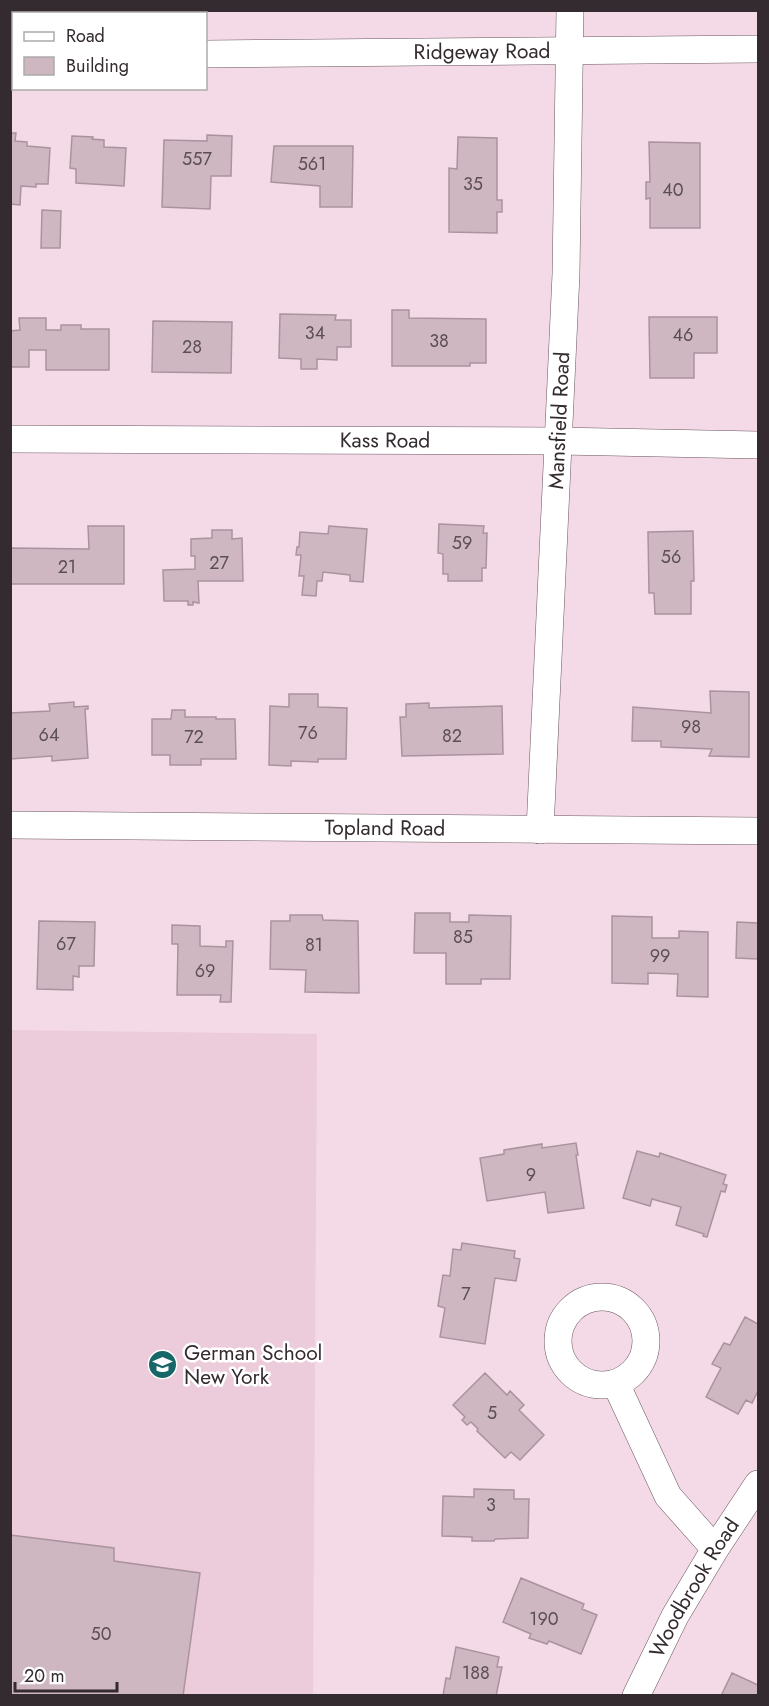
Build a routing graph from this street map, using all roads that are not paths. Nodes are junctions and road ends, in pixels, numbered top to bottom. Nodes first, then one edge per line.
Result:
1 (570, 10) edge
2 (759, 49) edge
3 (569, 52) junction
4 (207, 54) edge
5 (10, 439) edge
6 (559, 441) junction
7 (759, 445) edge
8 (10, 825) edge
9 (540, 830) junction
10 (759, 831) edge
11 (616, 1384) dead end
12 (759, 1484) edge
13 (715, 1549) junction
14 (636, 1695) edge

1 - 3 street, Mansfield Road
2 - 3 street, Ridgeway Road
3 - 4 street, Ridgeway Road
3 - 6 street, Mansfield Road
5 - 6 street, Kass Road
6 - 7 street, Kass Road
6 - 9 street, Mansfield Road
8 - 9 street, Topland Road
9 - 10 street, Topland Road
11 - 13 street
12 - 13 street, Woodbrook Road
13 - 14 street, Woodbrook Road

